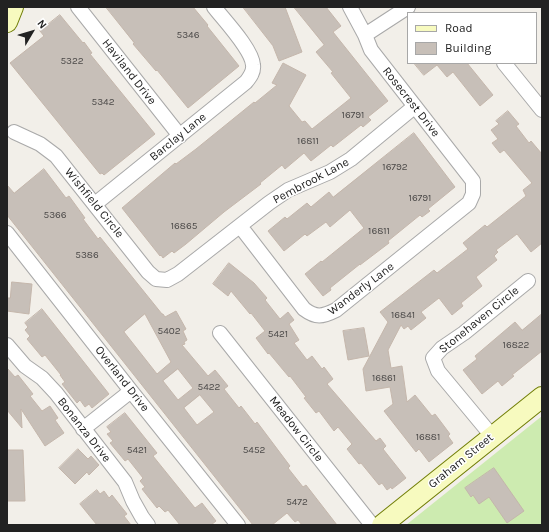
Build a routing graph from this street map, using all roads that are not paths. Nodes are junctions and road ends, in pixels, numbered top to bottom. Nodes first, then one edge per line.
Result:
1 (13, 7) edge
2 (78, 7) edge
3 (214, 7) edge
4 (350, 7) edge
5 (408, 7) edge
6 (7, 22) edge
7 (365, 35) junction
8 (505, 64) edge
9 (414, 106) junction
10 (542, 110) edge
11 (14, 132) dead end
12 (180, 136) junction
13 (473, 194) joint
14 (95, 204) junction
15 (240, 226) junction
16 (7, 233) edge
17 (167, 280) joint
18 (528, 281) dead end
19 (220, 333) dead end
20 (7, 345) edge
21 (131, 391) junction
22 (542, 397) edge
23 (84, 429) junction
24 (492, 436) junction
25 (148, 525) edge
26 (238, 525) edge
27 (372, 525) edge
28 (382, 525) edge

1 - 6 street
2 - 12 street, Haviland Drive
3 - 12 street, Barclay Lane
4 - 7 street, Rosecrest Drive
5 - 7 street
7 - 9 street, Rosecrest Drive
8 - 10 street
9 - 13 street, Rosecrest Drive
9 - 15 street, Pembrook Lane
11 - 14 street, Wishfield Circle
12 - 14 street, Barclay Lane
13 - 15 street, Wanderly Lane
14 - 17 street, Wishfield Circle
15 - 17 street, Pembrook Lane
16 - 21 street, Overland Drive
18 - 24 street, Stonehaven Circle
19 - 27 street, Meadow Circle
20 - 23 street, Bonanza Drive
21 - 23 street
21 - 26 street, Overland Drive
22 - 24 street, Graham Street
23 - 25 street, Bonanza Drive
24 - 28 street, Graham Street

